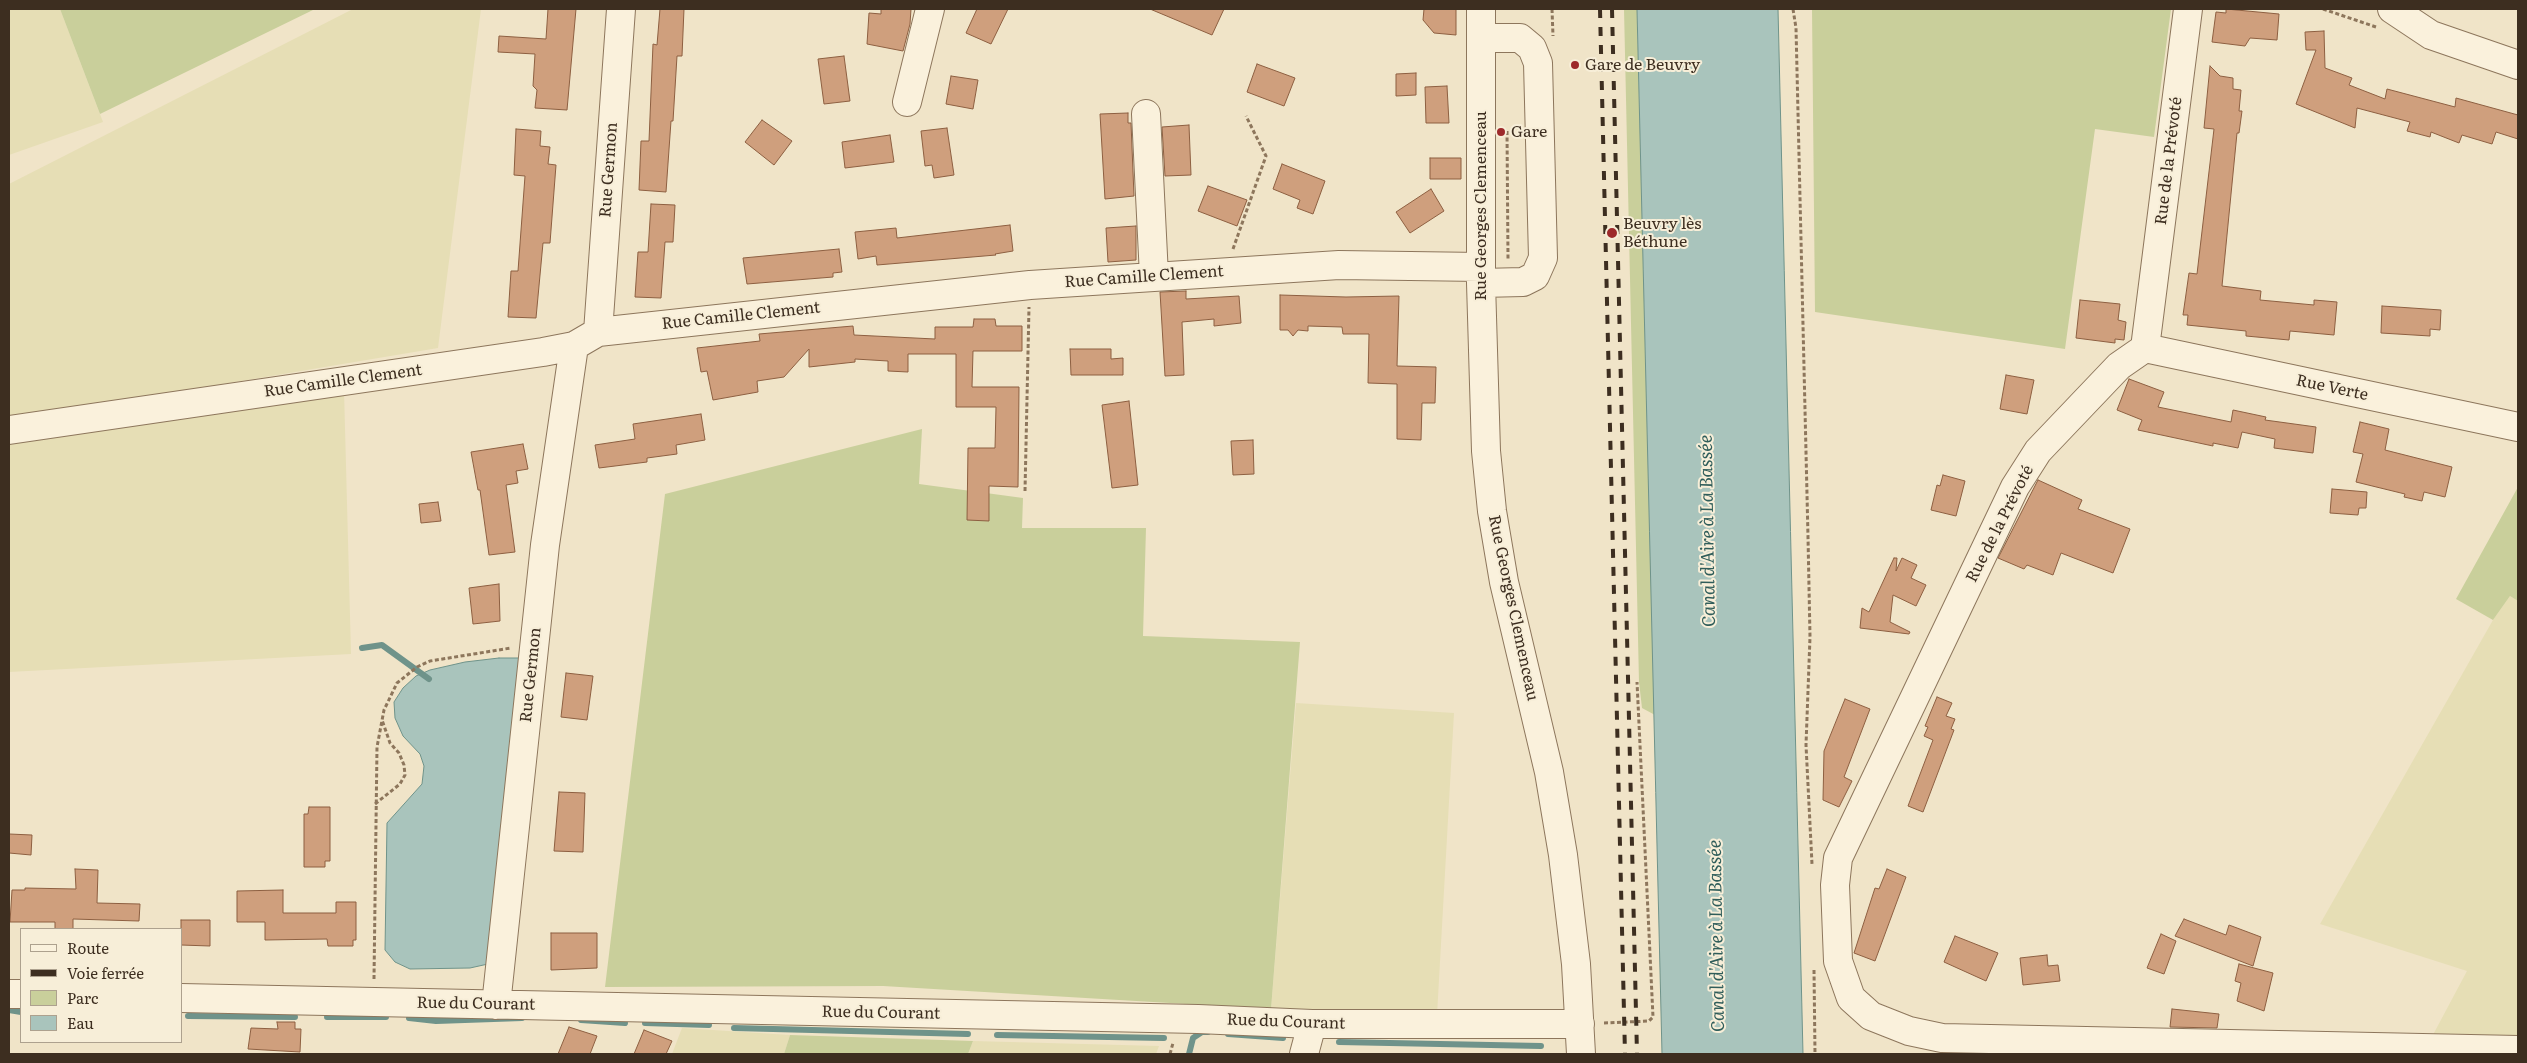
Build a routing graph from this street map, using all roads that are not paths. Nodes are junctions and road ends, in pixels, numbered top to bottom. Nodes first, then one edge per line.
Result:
1 (621, 9) edge
2 (930, 9) edge
3 (1481, 9) edge
4 (2188, 9) edge
5 (2392, 9) edge
6 (1481, 38) junction
7 (2518, 65) edge
8 (907, 102) dead end
9 (1146, 114) dead end
10 (1481, 275) junction
11 (1154, 276) junction
12 (598, 332) junction
13 (574, 346) junction
14 (2145, 348) junction
15 (2518, 427) edge
16 (9, 430) edge
17 (182, 998) edge
18 (496, 1005) junction
19 (1312, 1024) junction
20 (1580, 1024) junction
21 (1940, 1046) edge
22 (2518, 1050) edge
23 (1304, 1054) edge
24 (1581, 1054) edge

1 - 12 street, Rue Germon
2 - 8 street
3 - 6 street, Rue Georges Clemenceau
4 - 14 street, Rue de la Prévoté
5 - 7 street
6 - 10 street, Rue Georges Clemenceau
6 - 10 street, Rue Camille Clement
9 - 11 street
10 - 11 street, Rue Camille Clement
10 - 20 street, Rue Georges Clemenceau
11 - 12 street, Rue Camille Clement
12 - 13 street, Rue Camille Clement
13 - 16 street, Rue Camille Clement
13 - 18 street, Rue Germon
14 - 15 street, Rue Verte
14 - 21 street, Rue de la Prévoté
17 - 18 street, Rue du Courant
18 - 19 street, Rue du Courant
19 - 20 street, Rue du Courant
19 - 23 street
20 - 24 street, Rue Georges Clemenceau
21 - 22 street

